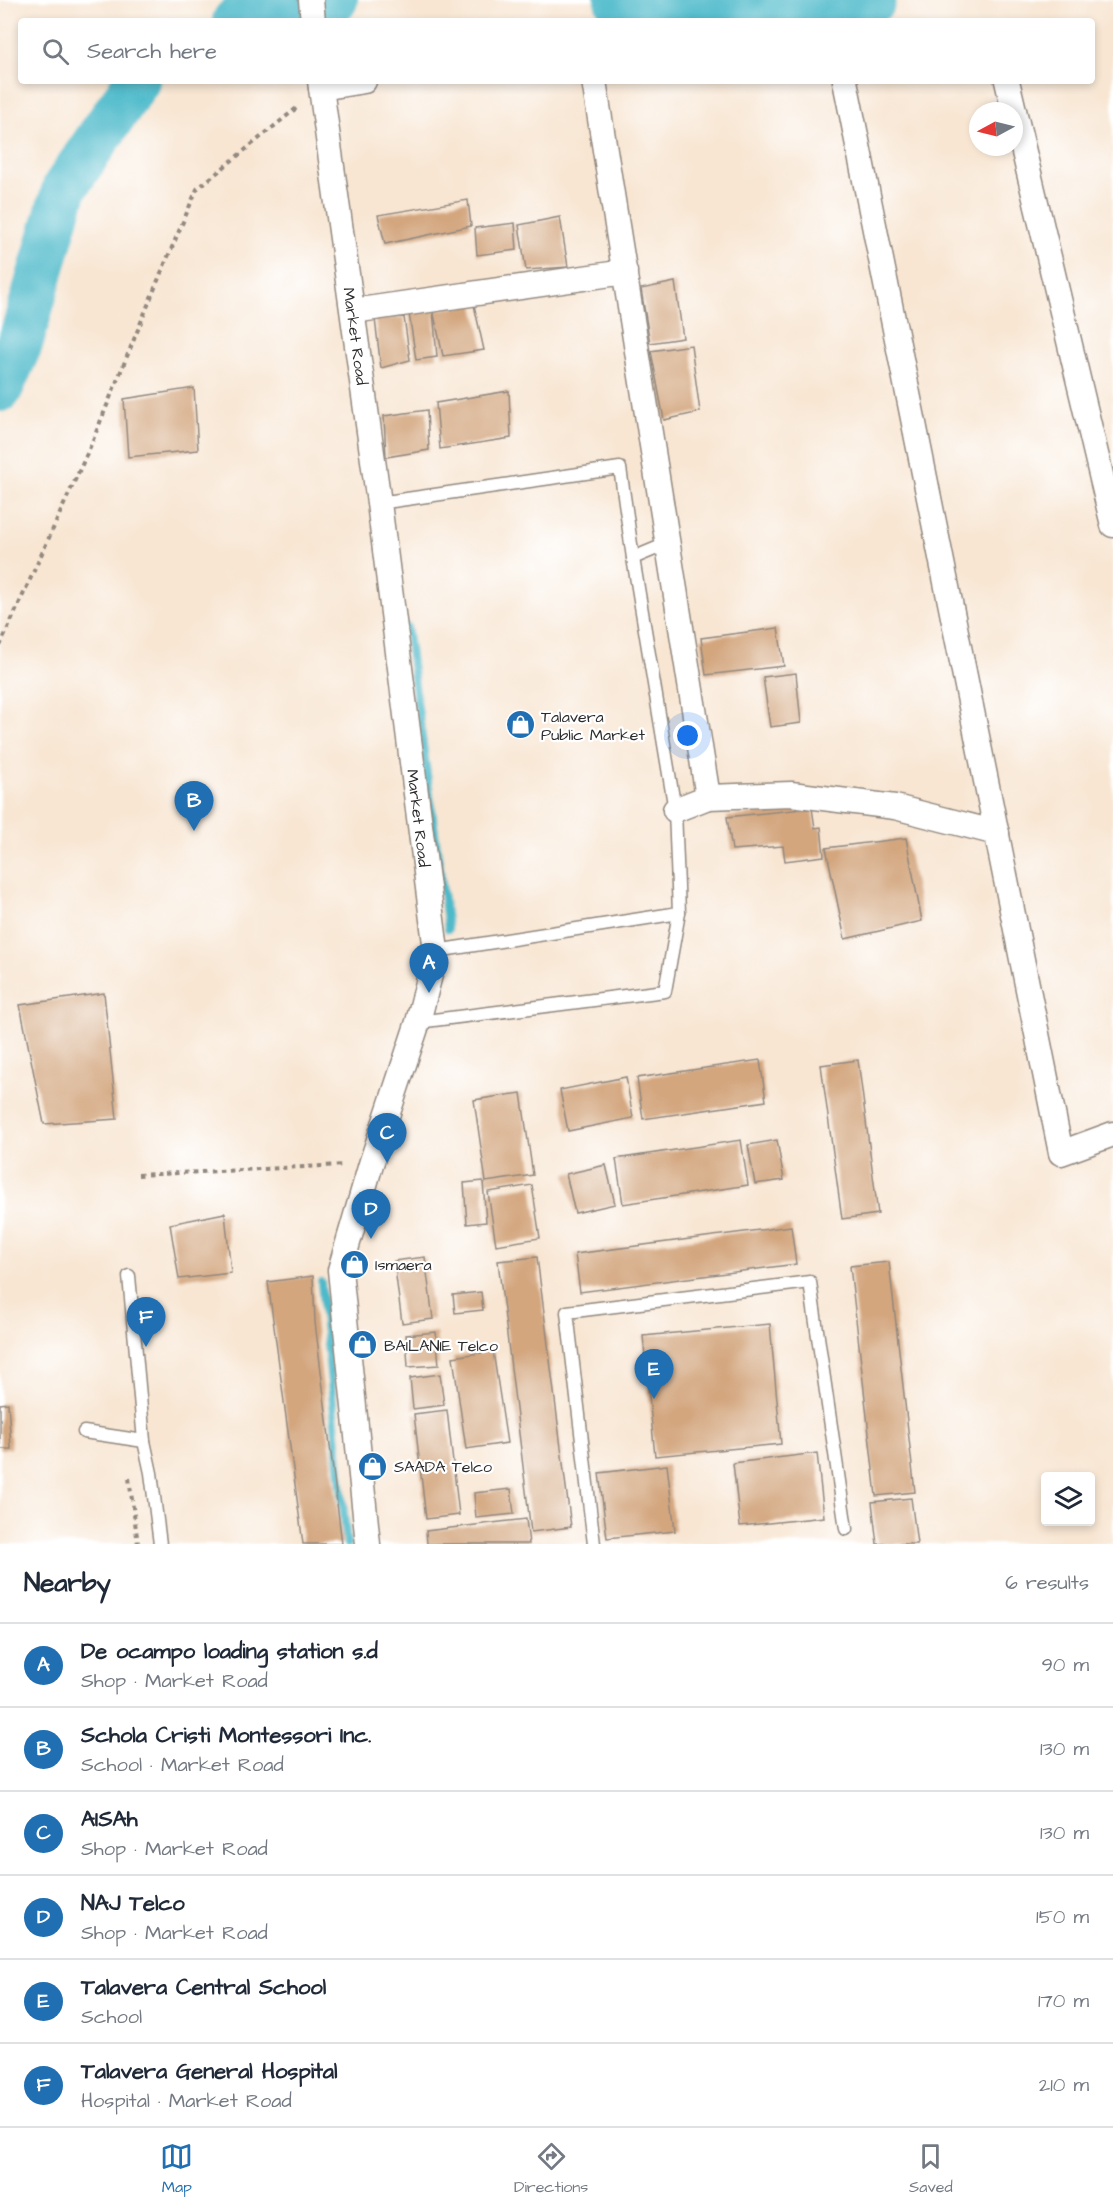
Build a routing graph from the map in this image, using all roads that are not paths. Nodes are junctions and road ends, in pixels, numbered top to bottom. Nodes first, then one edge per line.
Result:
1 (311, 0) edge
2 (313, 18) edge
3 (594, 84) edge
4 (846, 84) edge
5 (1008, 84) edge
6 (321, 85) edge
7 (625, 272) junction
8 (353, 311) junction
9 (379, 503) junction
10 (1113, 525) edge
11 (669, 543) junction
12 (633, 558) junction
13 (708, 797) junction
14 (675, 810) junction
15 (997, 832) junction
16 (679, 913) junction
17 (436, 951) junction
18 (418, 1023) junction
19 (1113, 1134) edge
20 (129, 1276) dead end
21 (84, 1431) dead end
22 (144, 1441) junction
23 (846, 1529) dead end
24 (159, 1544) edge
25 (368, 1544) edge
26 (594, 1544) edge

1 - 2 street
3 - 7 street
4 - 15 street
5 - 10 street
6 - 8 street, Market Road
7 - 8 street
7 - 11 street
8 - 9 street, Market Road
9 - 12 lane
9 - 17 street, Market Road
11 - 12 lane
11 - 13 street
12 - 14 lane
13 - 14 street
13 - 15 street
14 - 16 lane
15 - 19 street
16 - 17 lane
16 - 18 lane
17 - 18 street, Market Road
18 - 25 street, Market Road
20 - 22 lane
21 - 22 lane
22 - 24 lane
23 - 26 lane

